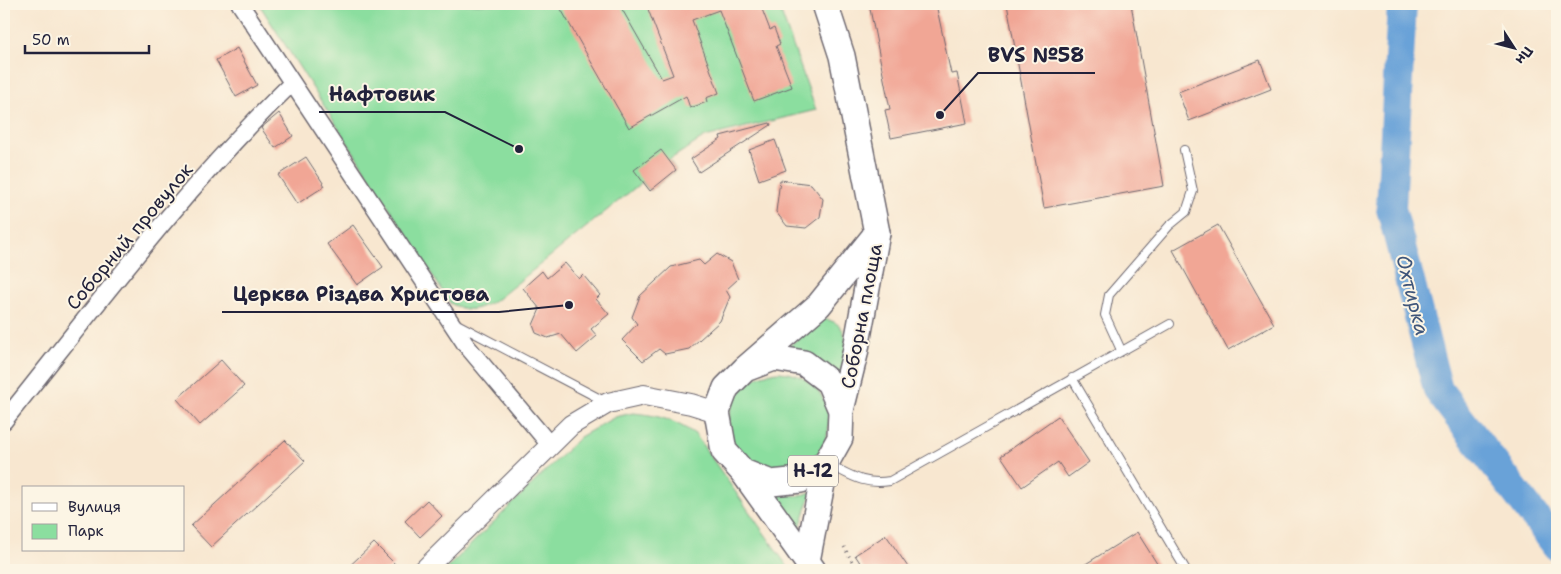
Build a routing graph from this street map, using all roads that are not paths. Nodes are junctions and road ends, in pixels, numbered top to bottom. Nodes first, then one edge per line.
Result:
1 (240, 4) edge
2 (825, 4) edge
3 (292, 83) junction
4 (1184, 150) dead end
5 (877, 233) junction
6 (450, 321) junction
7 (1170, 324) dead end
8 (1121, 350) junction
9 (744, 369) junction
10 (1072, 378) junction
11 (608, 403) junction
12 (841, 410) junction
13 (717, 412) junction
14 (4, 421) edge
15 (550, 445) junction
16 (826, 463) junction
17 (743, 472) junction
18 (810, 566) edge
19 (424, 570) edge
20 (1186, 570) edge

1 - 3 street
2 - 5 main road, Н-12
3 - 6 street
3 - 14 street, Соборний провулок
4 - 8 lane
5 - 9 main road, Соборна площа / Н-12
5 - 12 main road, Соборна площа / Н-12
6 - 11 lane
6 - 15 street
7 - 8 lane
8 - 10 lane
9 - 12 main road, Соборна площа / Н-12
9 - 13 main road, Соборна площа / Н-12
10 - 16 lane
10 - 20 lane
11 - 13 street
11 - 15 street
12 - 16 main road, Соборна площа / Н-12
13 - 17 main road, Соборна площа / Н-12
15 - 19 street
16 - 17 main road, Соборна площа / Н-12
16 - 18 main road, Соборна площа / Н-12
17 - 18 main road, Соборна площа / Н-12

